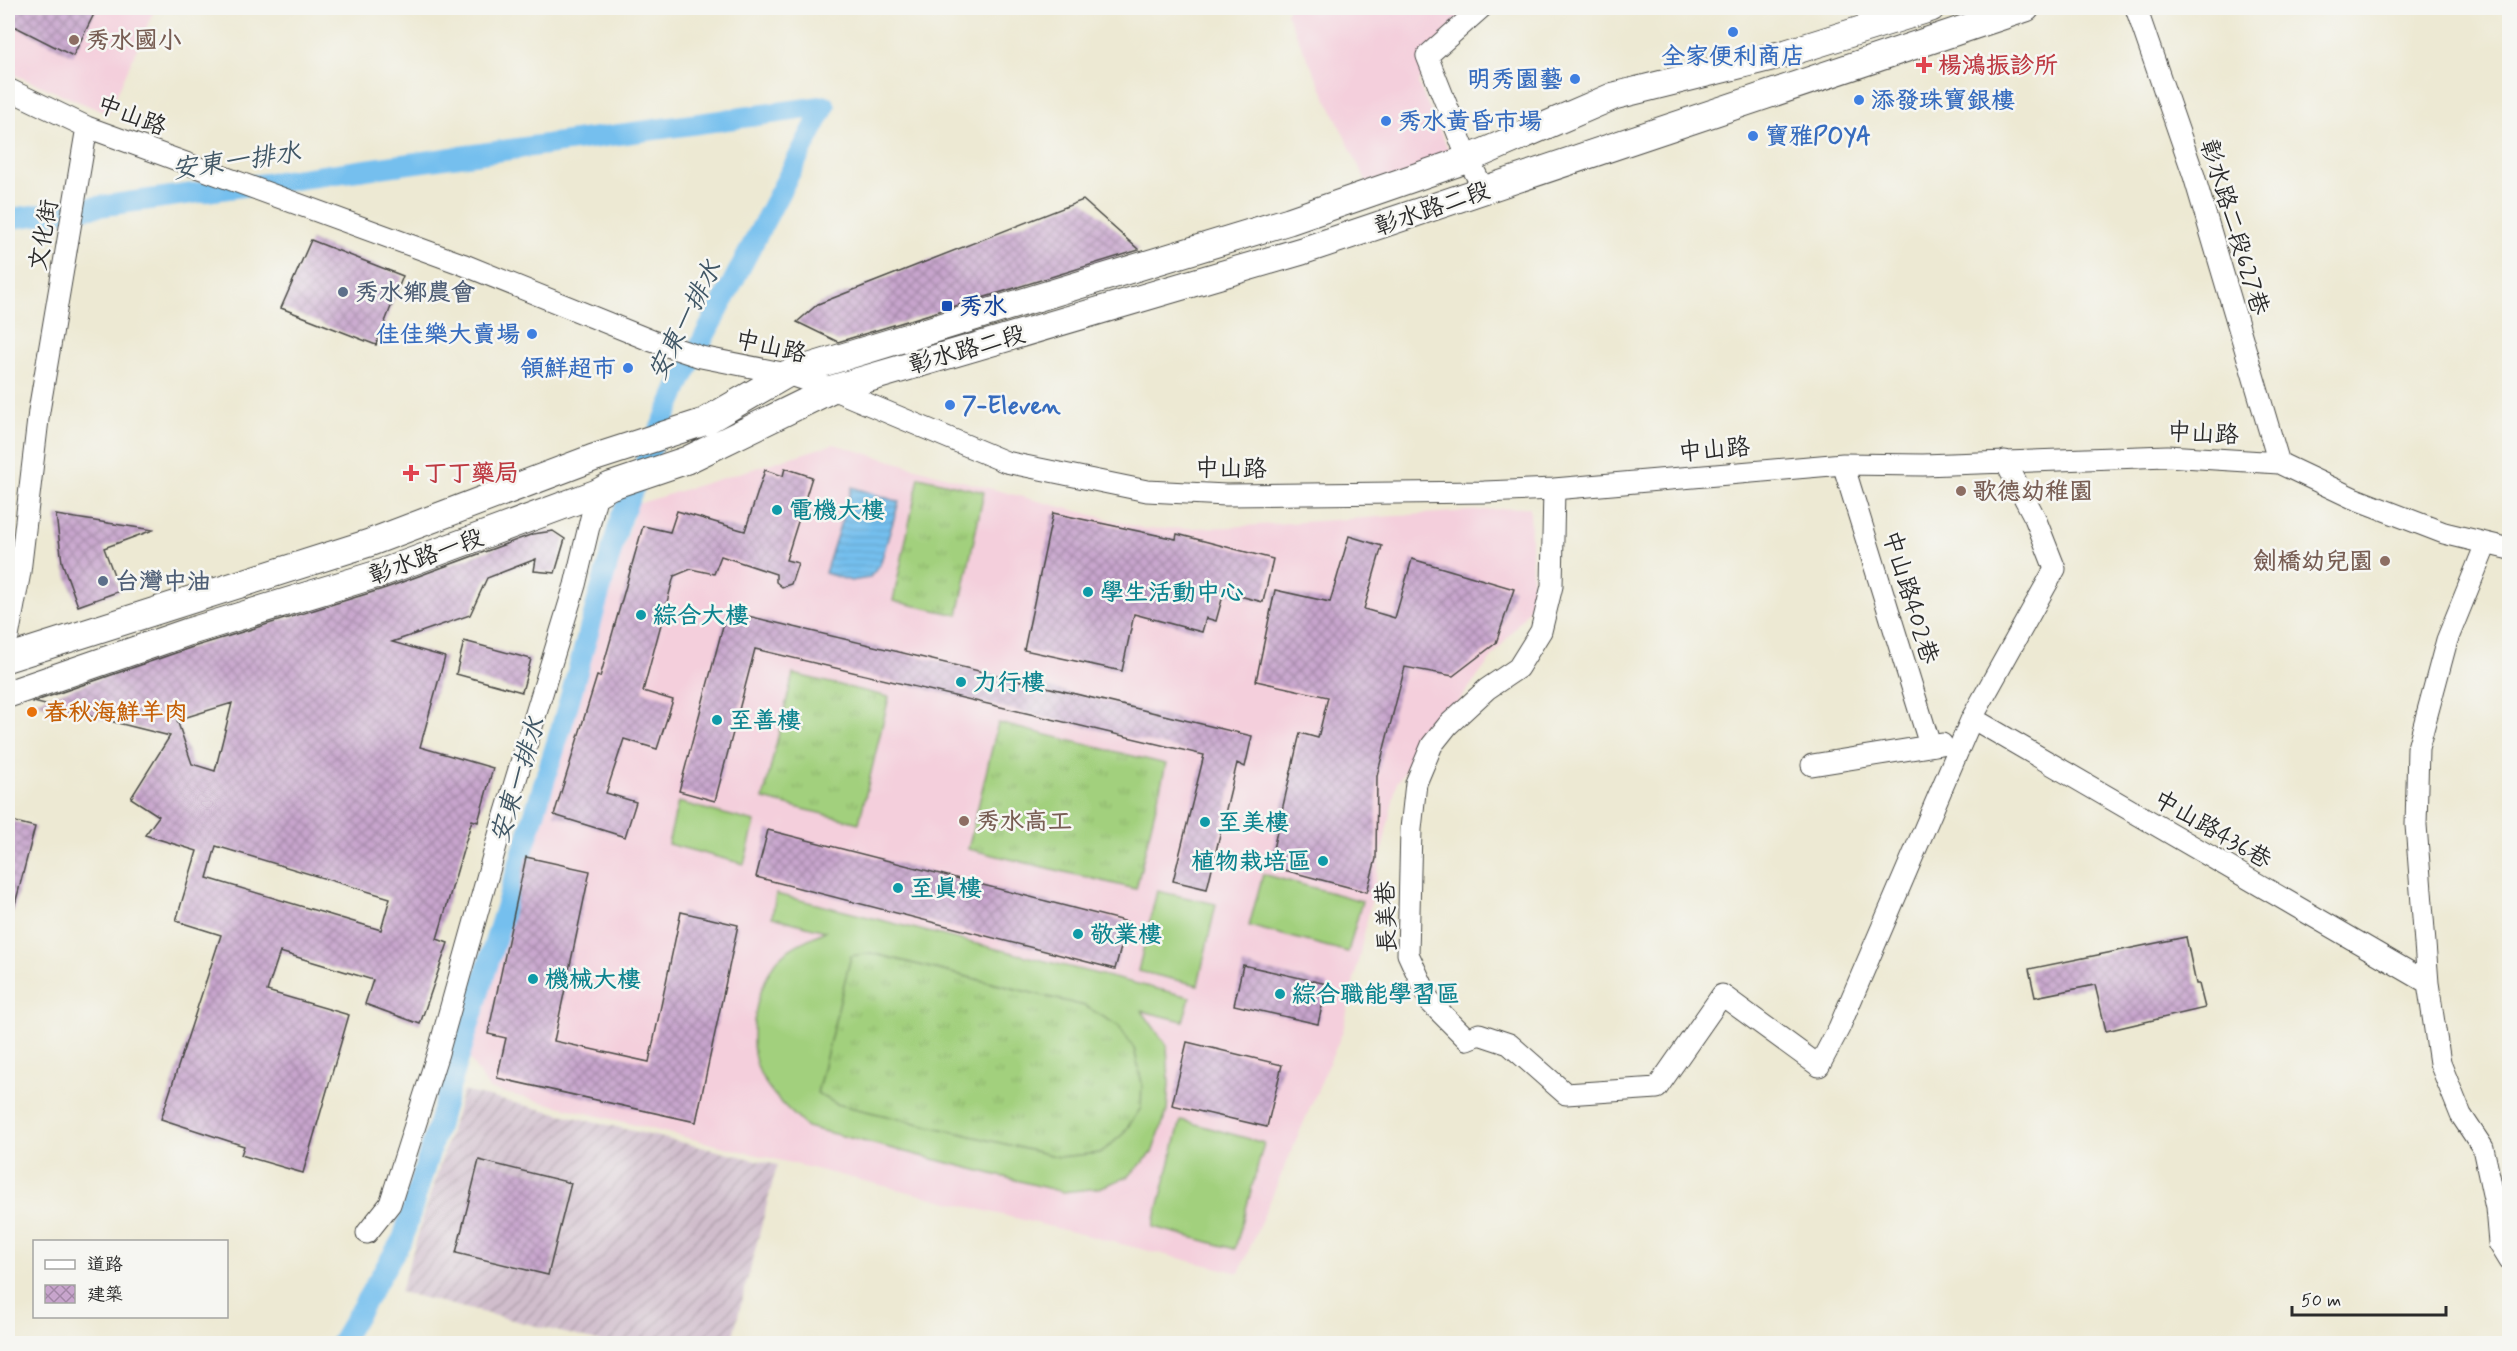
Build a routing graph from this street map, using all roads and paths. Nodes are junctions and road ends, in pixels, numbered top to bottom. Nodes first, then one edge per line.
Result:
1 (1481, 8) edge
2 (1931, 8) edge
3 (2025, 8) edge
4 (2136, 8) edge
5 (8, 88) edge
6 (87, 127) junction
7 (1468, 159) junction
8 (1484, 190) junction
9 (1289, 221) junction
10 (1302, 251) junction
11 (788, 374) junction
12 (832, 389) junction
13 (2005, 461) junction
14 (2279, 463) junction
15 (1843, 464) junction
16 (1554, 489) junction
17 (604, 490) junction
18 (2486, 544) junction
19 (2510, 549) edge
20 (8, 637) edge
21 (8, 658) edge
22 (8, 694) edge
23 (1972, 718) junction
24 (1962, 742) junction
25 (1930, 745) junction
26 (1812, 765) dead end
27 (2428, 983) junction
28 (367, 1233) dead end
29 (2510, 1261) edge

1 - 7 street
2 - 7 main road, 彰水路二段
3 - 8 main road, 彰水路二段
4 - 14 street, 彰水路二段627巷
5 - 6 street, 中山路
6 - 11 street, 中山路
6 - 20 street, 文化街
7 - 8 street
7 - 9 main road, 彰水路二段
8 - 10 main road, 彰水路二段
9 - 10 main road
9 - 11 main road, 彰水路二段
10 - 12 main road, 彰水路二段
11 - 12 street, 中山路
11 - 21 main road, 彰水路一段
12 - 16 street, 中山路
12 - 17 main road, 彰水路一段
13 - 14 street, 中山路
13 - 15 street, 中山路
13 - 23 street
14 - 18 street, 中山路
15 - 16 street, 中山路
15 - 25 street, 中山路402巷
16 - 24 street, 長美巷
17 - 22 main road, 彰水路一段
17 - 28 street
18 - 19 street, 中山路
18 - 27 street
23 - 24 street
23 - 27 street, 中山路436巷
24 - 25 street
25 - 26 street
27 - 29 street

